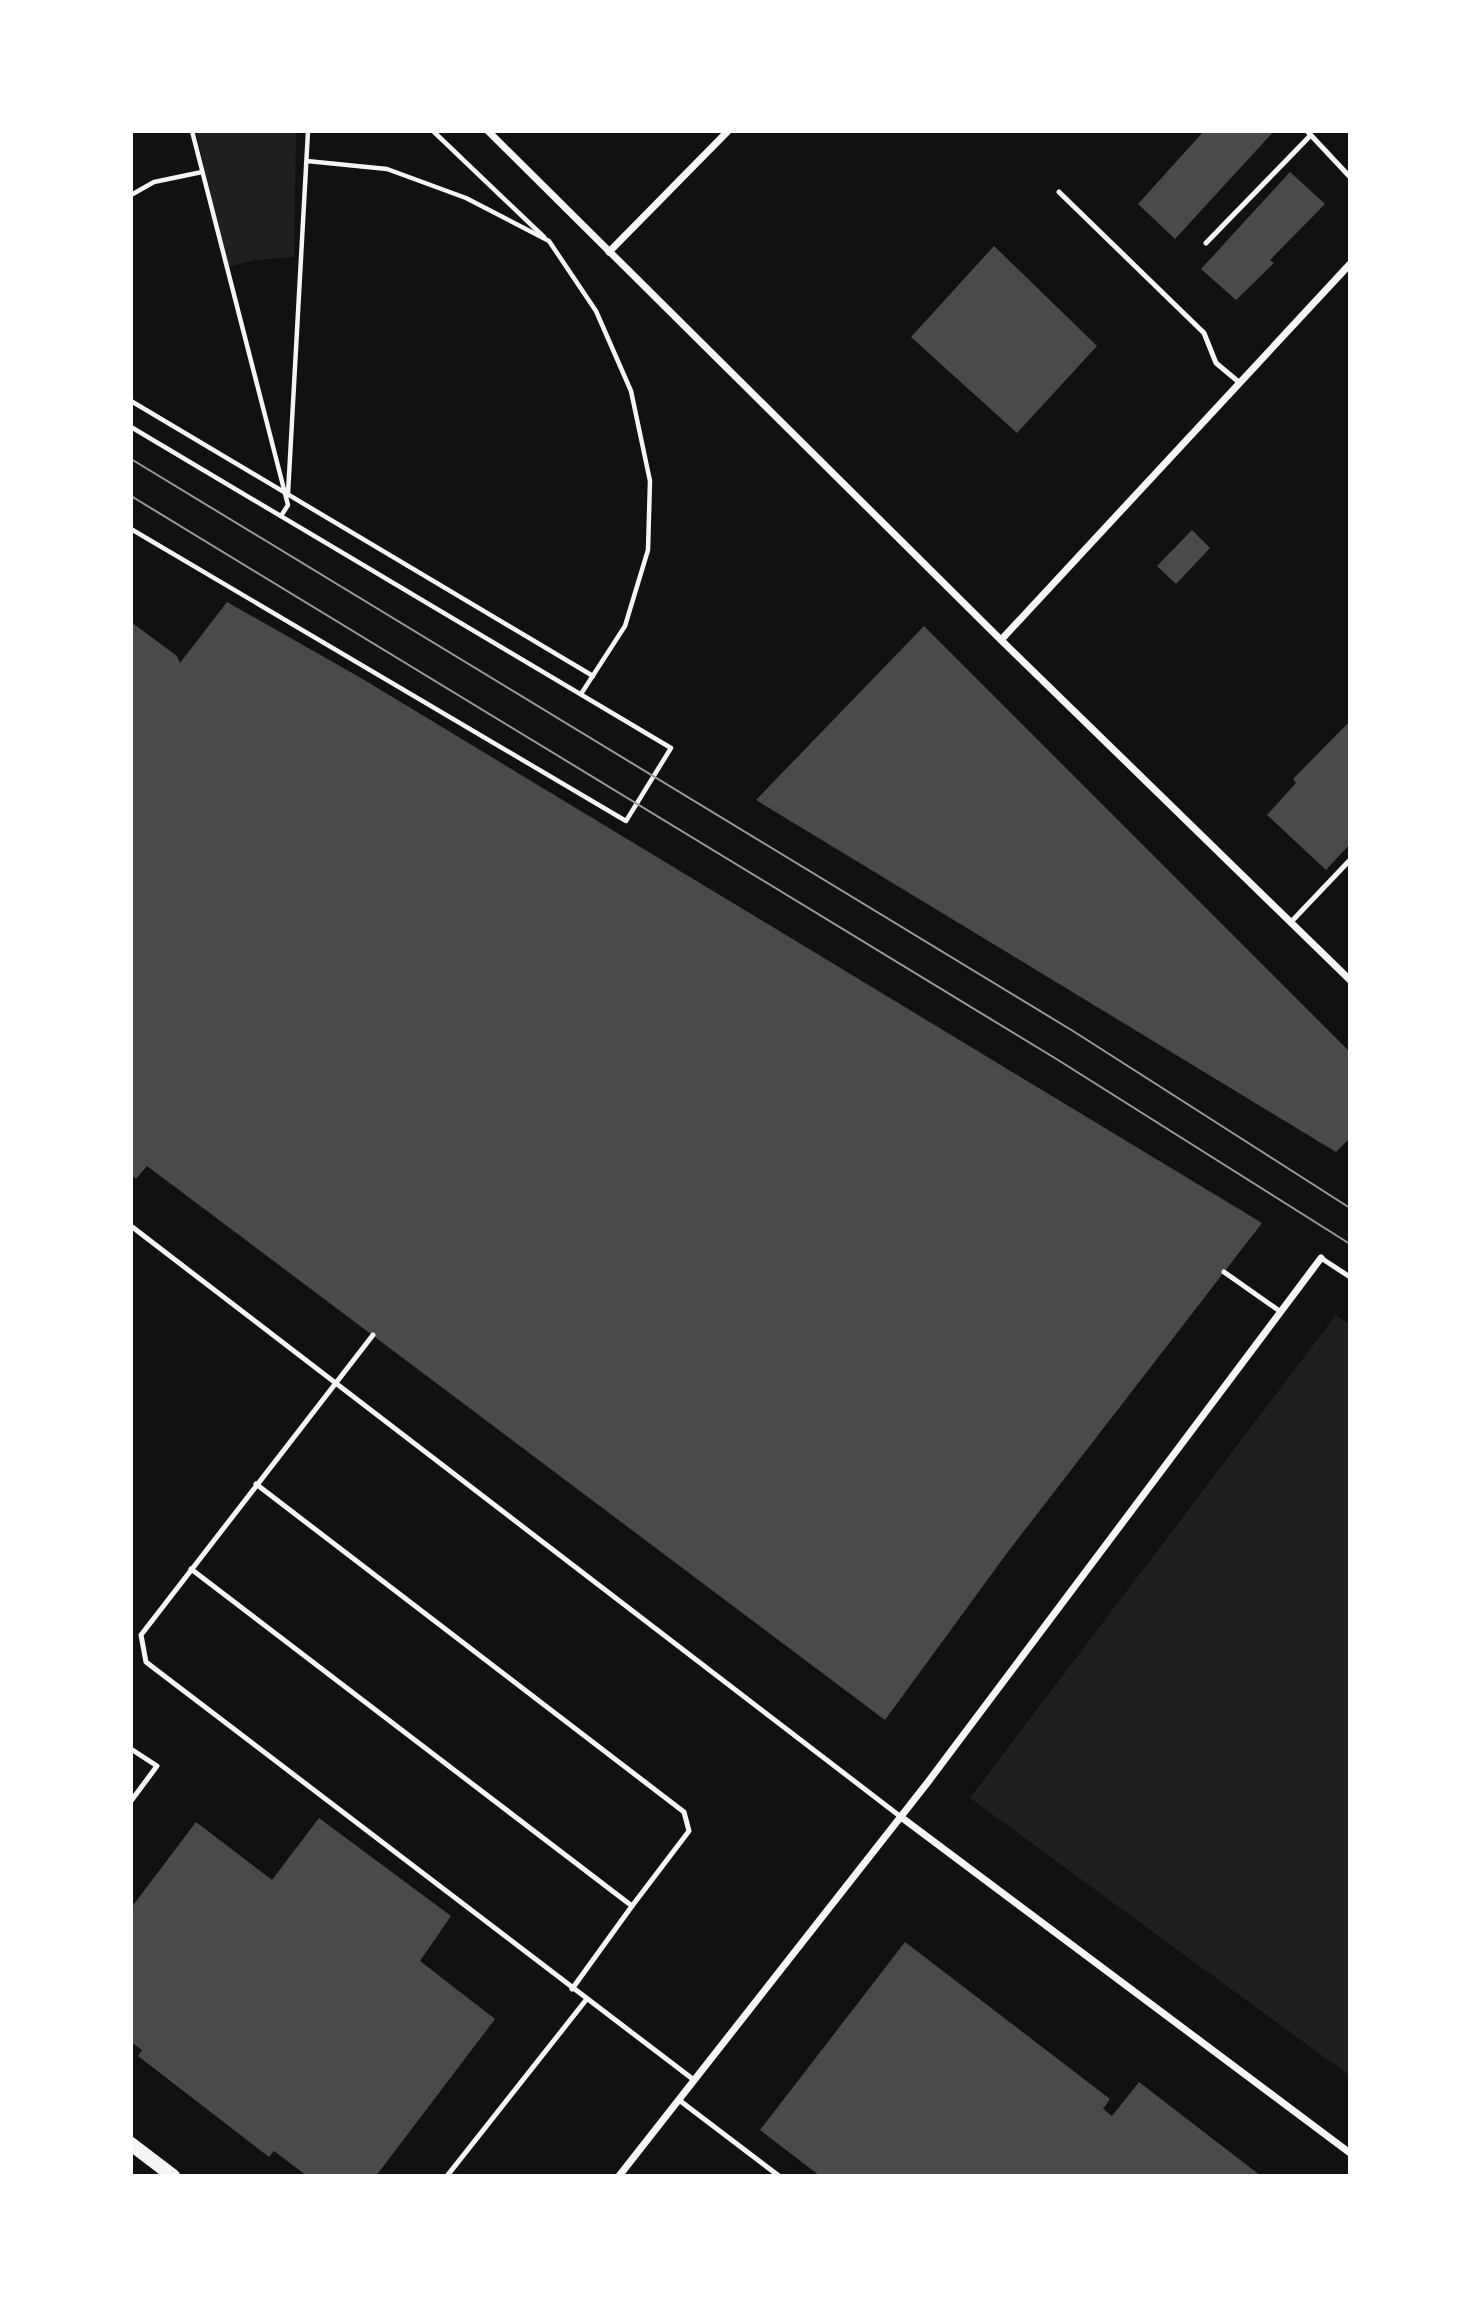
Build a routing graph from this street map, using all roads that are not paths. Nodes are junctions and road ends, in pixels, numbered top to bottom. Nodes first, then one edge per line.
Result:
1 (488, 131) edge
2 (728, 131) edge
3 (1308, 134) edge
4 (1350, 177) edge
5 (1059, 192) dead end
6 (1206, 243) dead end
7 (610, 252) junction
8 (1350, 264) edge
9 (1240, 383) junction
10 (1001, 640) junction
11 (1350, 860) edge
12 (1291, 922) junction
13 (1350, 980) edge
14 (131, 1226) edge
15 (1321, 1258) joint
16 (1224, 1272) dead end
17 (1350, 1276) edge
18 (1281, 1311) junction
19 (373, 1335) dead end
20 (335, 1381) junction
21 (256, 1484) junction
22 (191, 1569) junction
23 (131, 1749) edge
24 (131, 1801) edge
25 (901, 1817) junction
26 (632, 1906) junction
27 (572, 1989) junction
28 (586, 2000) junction
29 (694, 2081) junction
30 (679, 2100) junction
31 (131, 2144) edge
32 (1350, 2153) edge
33 (173, 2176) edge
34 (447, 2176) edge
35 (619, 2176) edge
36 (779, 2176) edge

1 - 7 street
2 - 7 street
3 - 4 lane
3 - 6 lane
5 - 9 lane
7 - 10 street
8 - 9 street
9 - 10 street
10 - 12 street
11 - 12 lane
12 - 13 street
14 - 20 lane
15 - 17 lane
15 - 18 street
16 - 18 lane
18 - 25 street
19 - 20 lane
20 - 21 lane
20 - 25 lane
21 - 22 lane
21 - 26 lane
22 - 26 lane
22 - 27 lane
23 - 24 lane
25 - 29 street
25 - 32 street
26 - 27 lane
27 - 28 lane
28 - 29 lane
28 - 34 lane
29 - 30 street
30 - 35 street
30 - 36 lane
31 - 33 main road

